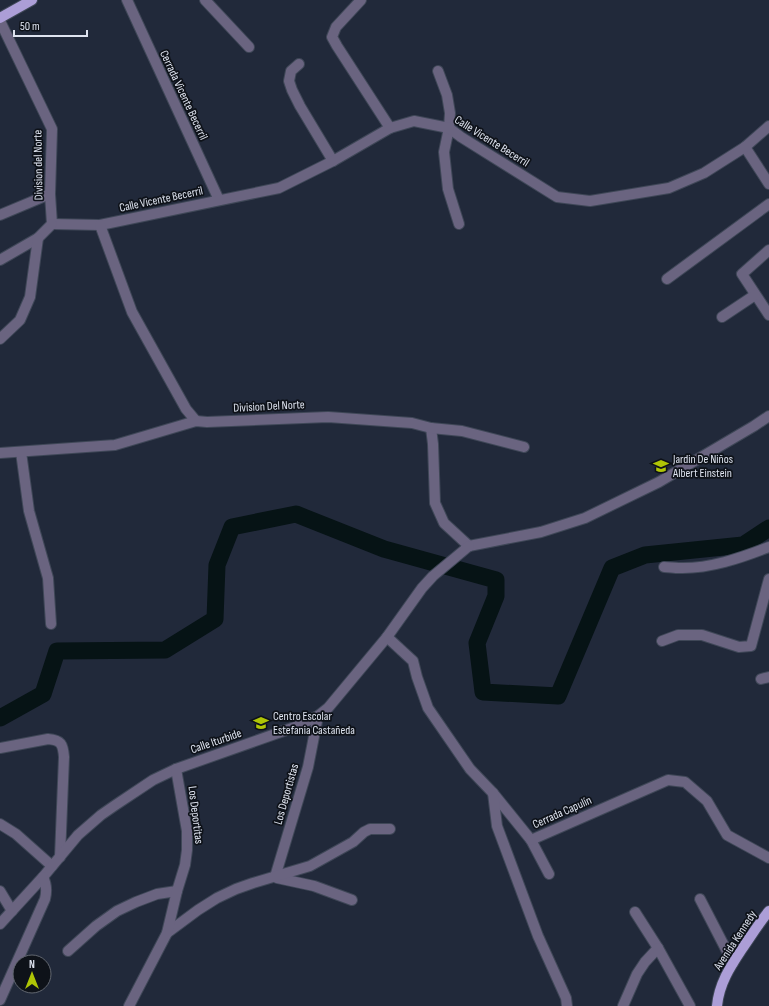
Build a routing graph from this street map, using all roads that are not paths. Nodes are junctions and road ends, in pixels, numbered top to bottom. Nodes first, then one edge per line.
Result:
1 (32, 0) edge
2 (127, 0) edge
3 (205, 0) edge
4 (361, 0) edge
5 (0, 20) edge
6 (249, 47) dead end
7 (299, 64) dead end
8 (438, 72) dead end
9 (769, 126) edge
10 (390, 128) junction
11 (449, 128) junction
12 (745, 147) junction
13 (333, 161) junction
14 (769, 184) edge
15 (50, 194) junction
16 (219, 200) junction
17 (769, 204) edge
18 (0, 215) edge
19 (52, 224) junction
20 (459, 224) dead end
21 (100, 225) junction
22 (38, 238) junction
23 (769, 250) edge
24 (0, 260) edge
25 (667, 279) dead end
26 (755, 295) junction
27 (769, 315) edge
28 (722, 317) dead end
29 (0, 339) edge
30 (769, 416) edge
31 (196, 421) junction
32 (431, 428) junction
33 (524, 447) dead end
34 (20, 452) junction
35 (0, 453) edge
36 (769, 547) edge
37 (466, 549) junction
38 (664, 567) dead end
39 (769, 579) edge
40 (51, 624) dead end
41 (387, 637) junction
42 (662, 641) dead end
43 (318, 716) junction
44 (0, 748) edge
45 (176, 769) junction
46 (493, 793) junction
47 (0, 824) edge
48 (390, 829) dead end
49 (531, 840) junction
50 (60, 857) junction
51 (769, 858) edge
52 (52, 866) junction
53 (548, 874) dead end
54 (43, 877) junction
55 (275, 877) junction
56 (0, 891) edge
57 (178, 891) junction
58 (700, 899) dead end
59 (352, 900) dead end
60 (12, 911) junction
61 (769, 911) edge
62 (635, 912) dead end
63 (0, 924) edge
64 (167, 933) junction
65 (658, 948) junction
66 (68, 951) dead end
67 (733, 963) junction
68 (0, 1000) edge
69 (129, 1006) edge
70 (567, 1006) edge
71 (623, 1006) edge
72 (690, 1006) edge
73 (717, 1006) edge

1 - 5 main road
2 - 16 street, Cerrada Vicente Becerril
3 - 6 street
4 - 10 street
5 - 15 street, Division del Norte
7 - 13 street
8 - 11 street
9 - 12 street, Calle Vicente Becerril
10 - 11 street, Calle Vicente Becerril
10 - 13 street, Calle Vicente Becerril
11 - 12 street, Calle Vicente Becerril
11 - 20 street
12 - 14 street
13 - 16 street, Calle Vicente Becerril
15 - 18 street
15 - 19 street, Division del Norte
16 - 21 street, Calle Vicente Becerril
17 - 25 street
19 - 21 street
19 - 22 street
21 - 31 street
22 - 24 street
22 - 29 street
23 - 26 street
26 - 27 street
26 - 28 street
30 - 37 street
31 - 32 street, Division Del Norte
31 - 34 street, Division Del Norte
32 - 33 street, Division Del Norte
32 - 37 street
34 - 35 street, Division Del Norte
34 - 40 street
36 - 38 street
37 - 41 street, Calle Iturbide
39 - 42 street
41 - 43 street, Calle Iturbide
41 - 46 street, Cerrada Capulín
43 - 45 street, Calle Iturbide
43 - 55 street, Los Deportistas
44 - 50 street
45 - 50 street, Calle Iturbide
45 - 57 street, Los Deportitas
46 - 49 street, Cerrada Capulín
46 - 70 street
47 - 52 street
48 - 55 street
49 - 51 street, Cerrada Capulín
49 - 53 street
50 - 52 street, Calle Iturbide
52 - 54 street, Calle Iturbide
54 - 60 street, Calle Iturbide
54 - 68 street
55 - 59 street
55 - 64 street
56 - 60 street
57 - 64 street, Los Deportitas
57 - 66 street
58 - 67 street
60 - 63 street, Calle Iturbide
61 - 67 main road, Avenida Kennedy
62 - 65 street
64 - 69 street
65 - 71 street
65 - 72 street
67 - 73 main road, Avenida Kennedy

